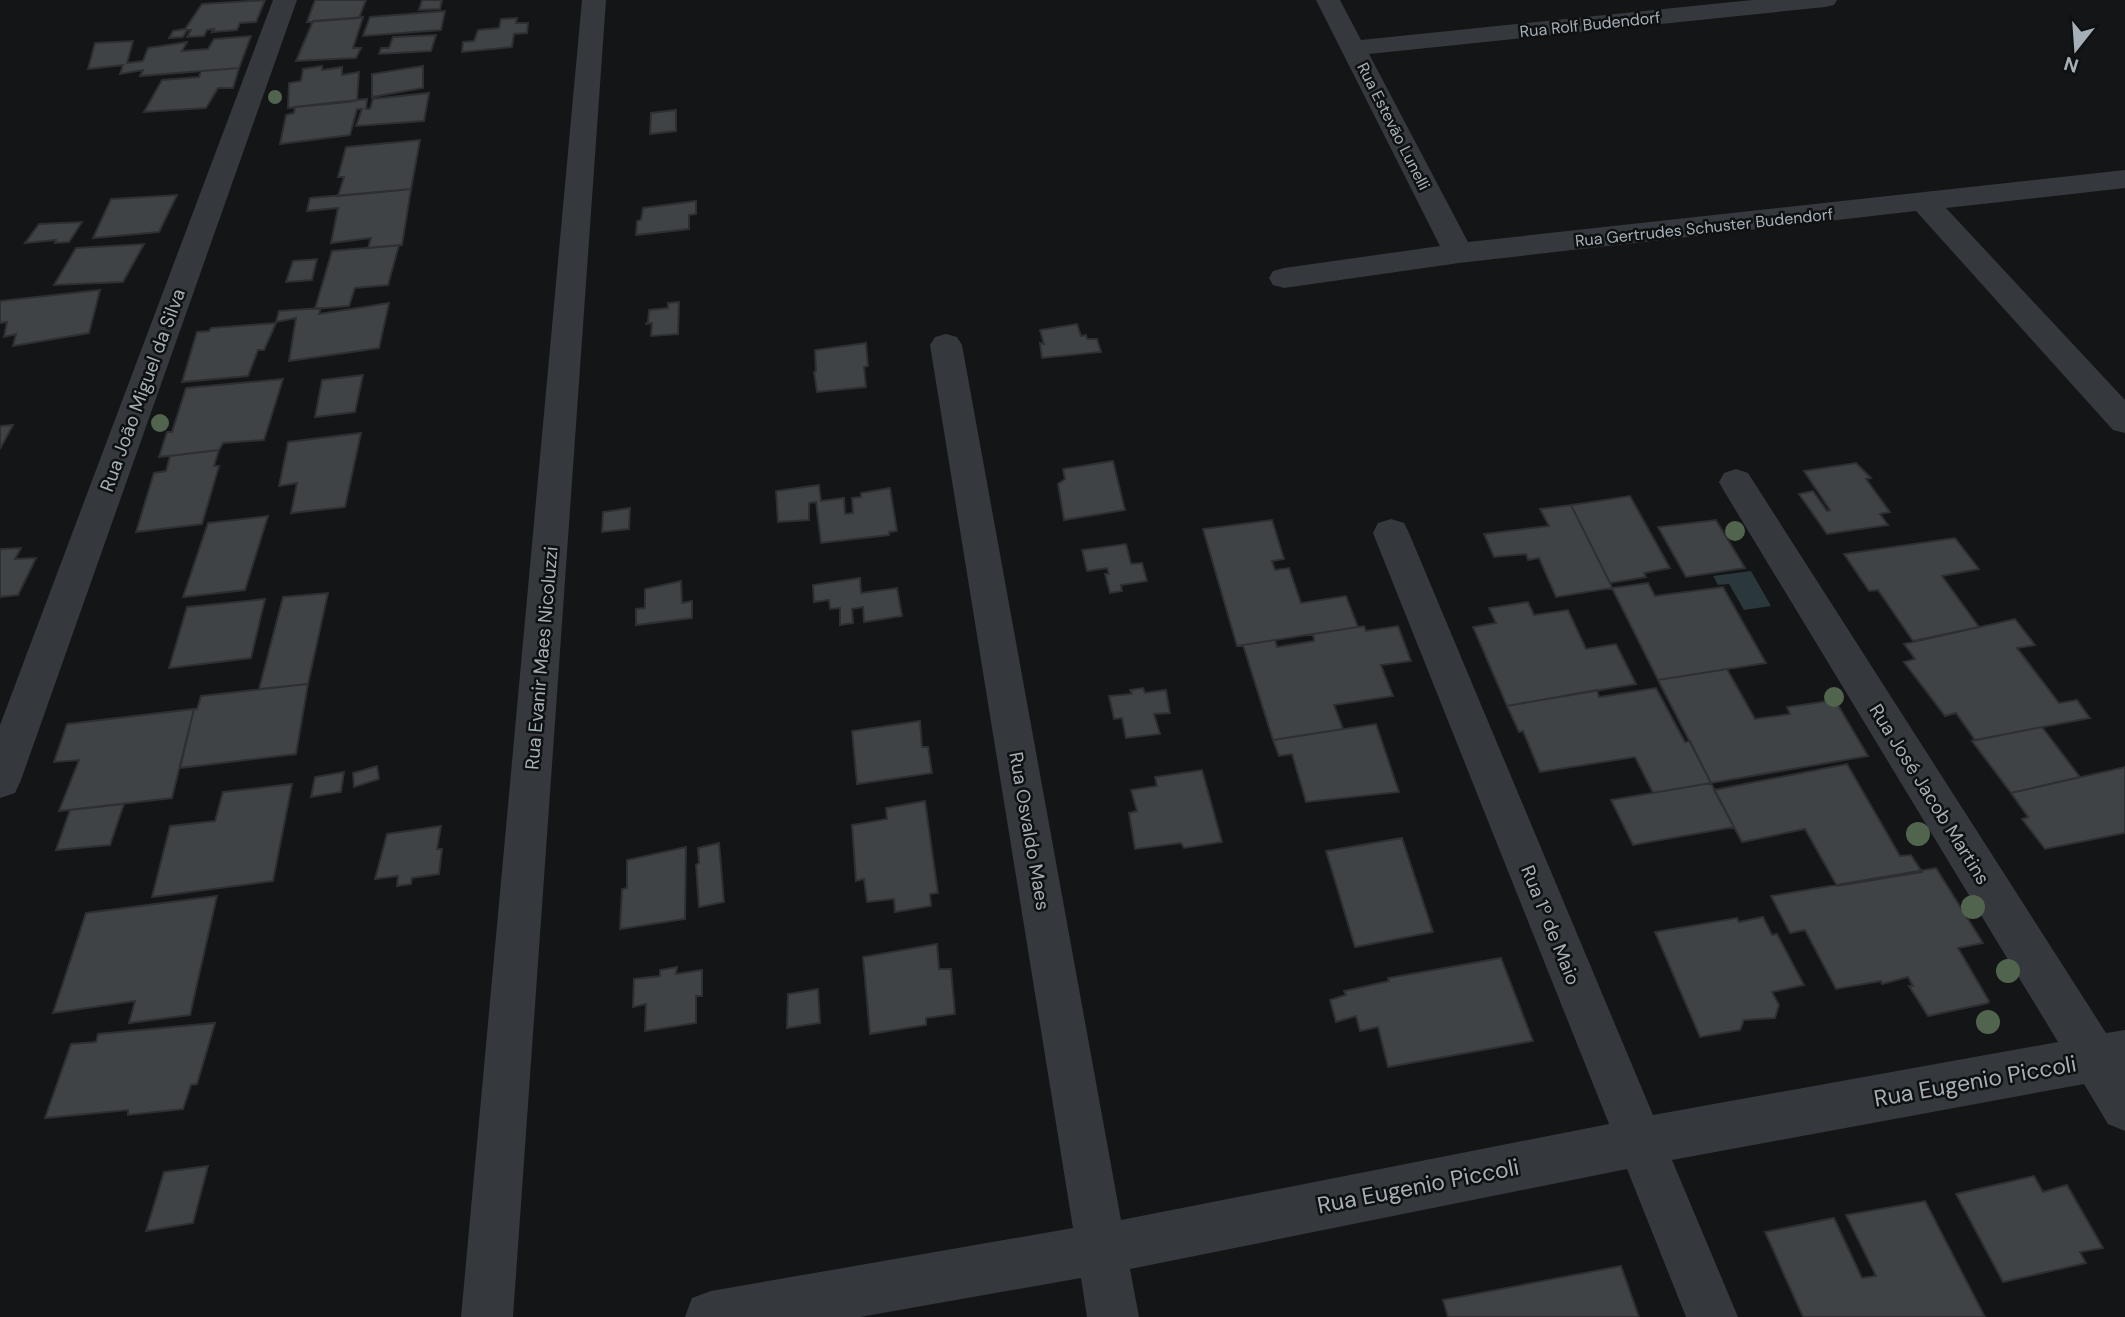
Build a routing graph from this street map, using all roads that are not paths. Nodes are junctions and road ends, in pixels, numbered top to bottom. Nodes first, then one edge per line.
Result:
1 (285, 0) edge
2 (594, 0) edge
3 (1328, 0) edge
4 (1825, 0) edge
5 (1354, 48) junction
6 (2125, 179) edge
7 (1925, 203) junction
8 (1459, 253) junction
9 (1284, 278) dead end
10 (946, 345) dead end
11 (2125, 421) edge
12 (1736, 482) dead end
13 (1391, 533) dead end
14 (0, 780) edge
15 (2110, 1056) edge
16 (2125, 1107) edge
17 (1639, 1142) junction
18 (1101, 1249) junction
19 (487, 1317) edge
20 (711, 1317) edge
21 (1113, 1317) edge
22 (1712, 1317) edge

1 - 14 street, Rua João Miguel da Silva
2 - 19 street, Rua Evanir Maes Nicoluzzi
3 - 5 street, Rua Estevão Lunelli
4 - 5 street, Rua Rolf Budendorf
5 - 8 street, Rua Estevão Lunelli
6 - 7 street, Rua Gertrudes Schuster Budendorf
7 - 8 street, Rua Gertrudes Schuster Budendorf
7 - 11 street
8 - 9 street, Rua Gertrudes Schuster Budendorf
10 - 18 street, Rua Osvaldo Maes
12 - 15 street, Rua José Jacob Martins
13 - 17 street, Rua 1º de Maio
15 - 16 street, Rua José Jacob Martins
15 - 17 street, Rua Eugenio Piccoli
17 - 18 street, Rua Eugenio Piccoli
17 - 22 street, Rua 1º de Maio
18 - 20 street, Rua Eugenio Piccoli
18 - 21 street, Rua Osvaldo Maes

